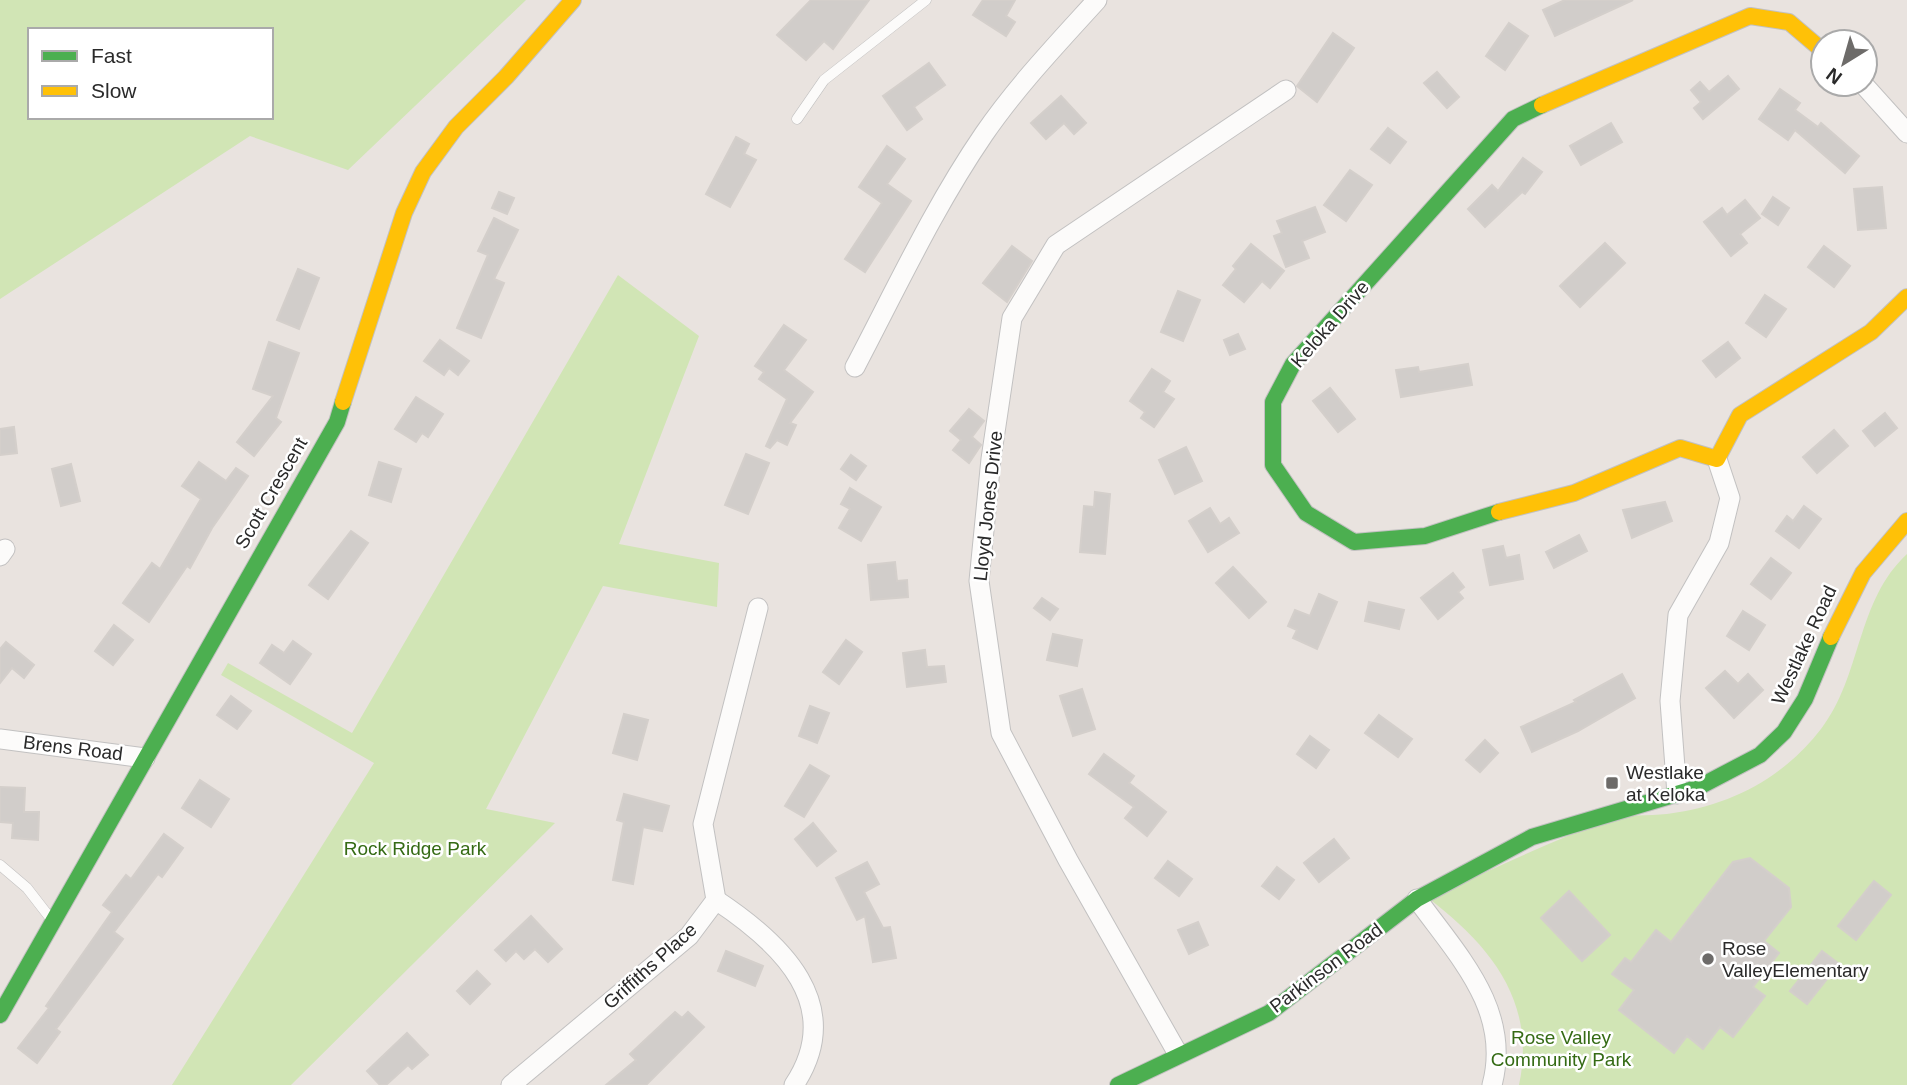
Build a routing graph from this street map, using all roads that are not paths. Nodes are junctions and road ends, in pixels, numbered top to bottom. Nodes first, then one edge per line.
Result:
1 (573, 0) edge
2 (926, 0) edge
3 (1097, 0) edge
4 (1809, 39) edge
5 (1286, 90) dead end
6 (1876, 98) edge
7 (797, 119) dead end
8 (1907, 133) edge
9 (1907, 297) edge
10 (855, 367) dead end
11 (1717, 459) junction
12 (1907, 521) edge
13 (758, 608) dead end
14 (0, 739) edge
15 (145, 758) junction
16 (1677, 794) junction
17 (0, 865) edge
18 (1417, 899) junction
19 (716, 900) junction
20 (53, 922) junction
21 (0, 1016) edge
22 (1178, 1054) junction
23 (511, 1085) edge
24 (794, 1085) edge
25 (1118, 1085) edge
26 (1492, 1085) edge

1 - 15 street, Scott Crescent
2 - 7 lane
3 - 10 street
4 - 11 street, Keloka Drive
5 - 22 street, Lloyd Jones Drive
6 - 8 street
9 - 11 street
11 - 16 street
12 - 16 street, Westlake Road
13 - 19 street
14 - 15 street, Brens Road
15 - 20 street, Scott Crescent
16 - 18 street, Westlake Road
17 - 20 lane
18 - 22 street, Parkinson Road
18 - 26 street
19 - 23 street, Griffiths Place
19 - 24 street
20 - 21 street, Scott Crescent
22 - 25 street, Parkinson Road

